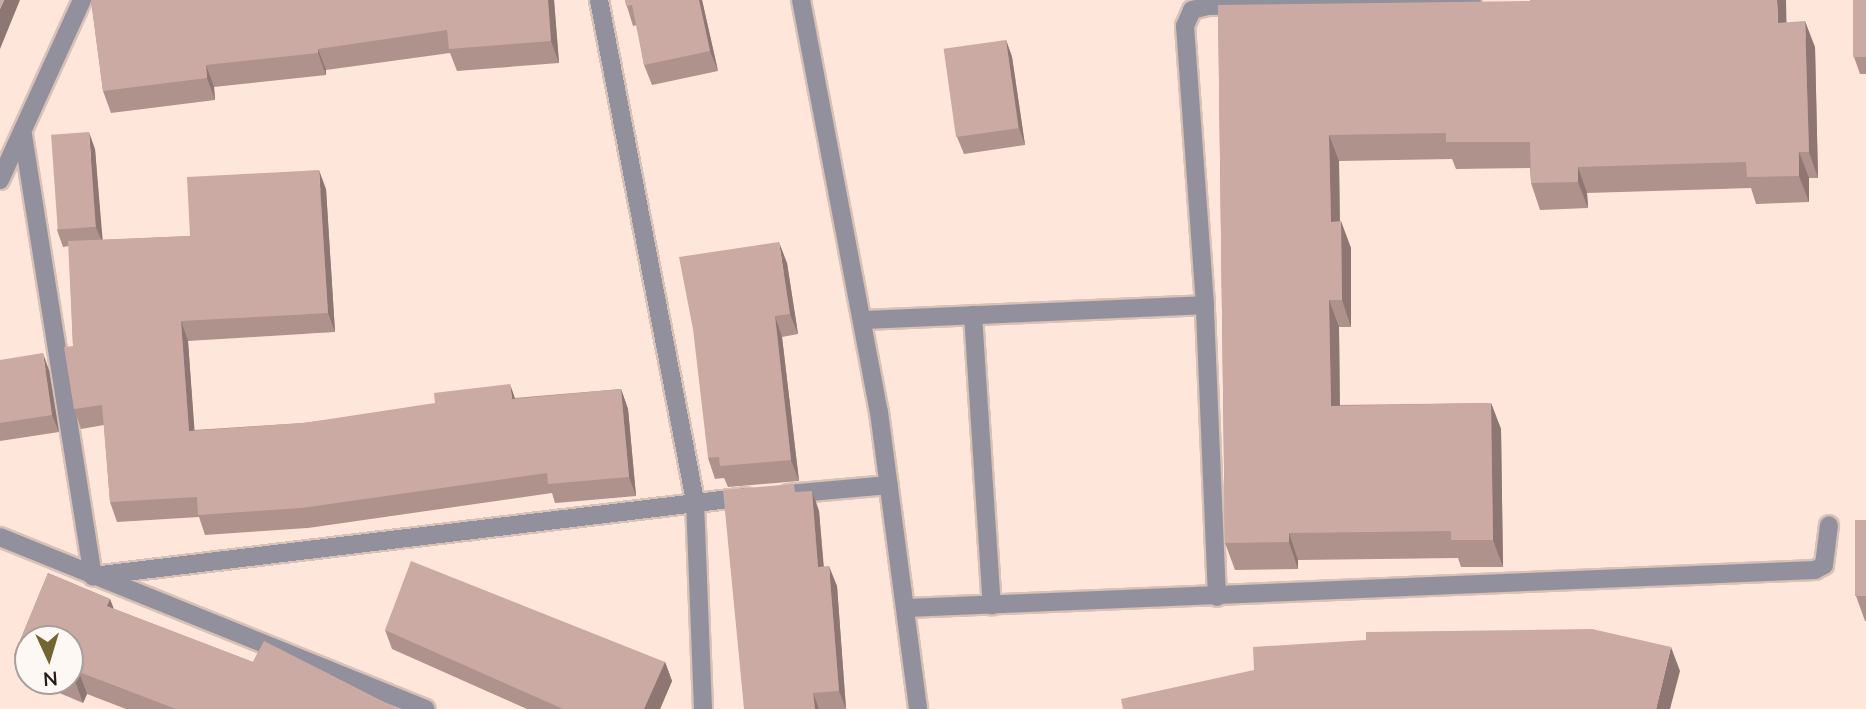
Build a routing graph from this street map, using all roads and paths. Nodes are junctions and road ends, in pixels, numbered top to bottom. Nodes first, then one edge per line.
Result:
1 (82, 0) edge
2 (598, 0) edge
3 (801, 0) edge
4 (1472, 0) edge
5 (23, 135) junction
6 (0, 180) edge
7 (1205, 305) junction
8 (973, 315) junction
9 (862, 320) junction
10 (889, 485) junction
11 (695, 501) junction
12 (1829, 525) dead end
13 (0, 537) edge
14 (93, 576) junction
15 (1217, 597) junction
16 (992, 605) junction
17 (906, 608) junction
18 (426, 709) edge
19 (703, 709) edge
20 (918, 709) edge

1 - 5 street
2 - 11 street
3 - 9 street
4 - 7 street
5 - 6 street
5 - 14 street
7 - 8 street
7 - 15 street
8 - 9 street
8 - 16 street
9 - 10 street
10 - 11 street
10 - 17 street
11 - 14 street
11 - 19 street
12 - 15 street
13 - 14 street
14 - 18 street
15 - 16 street
16 - 17 street
17 - 20 street

